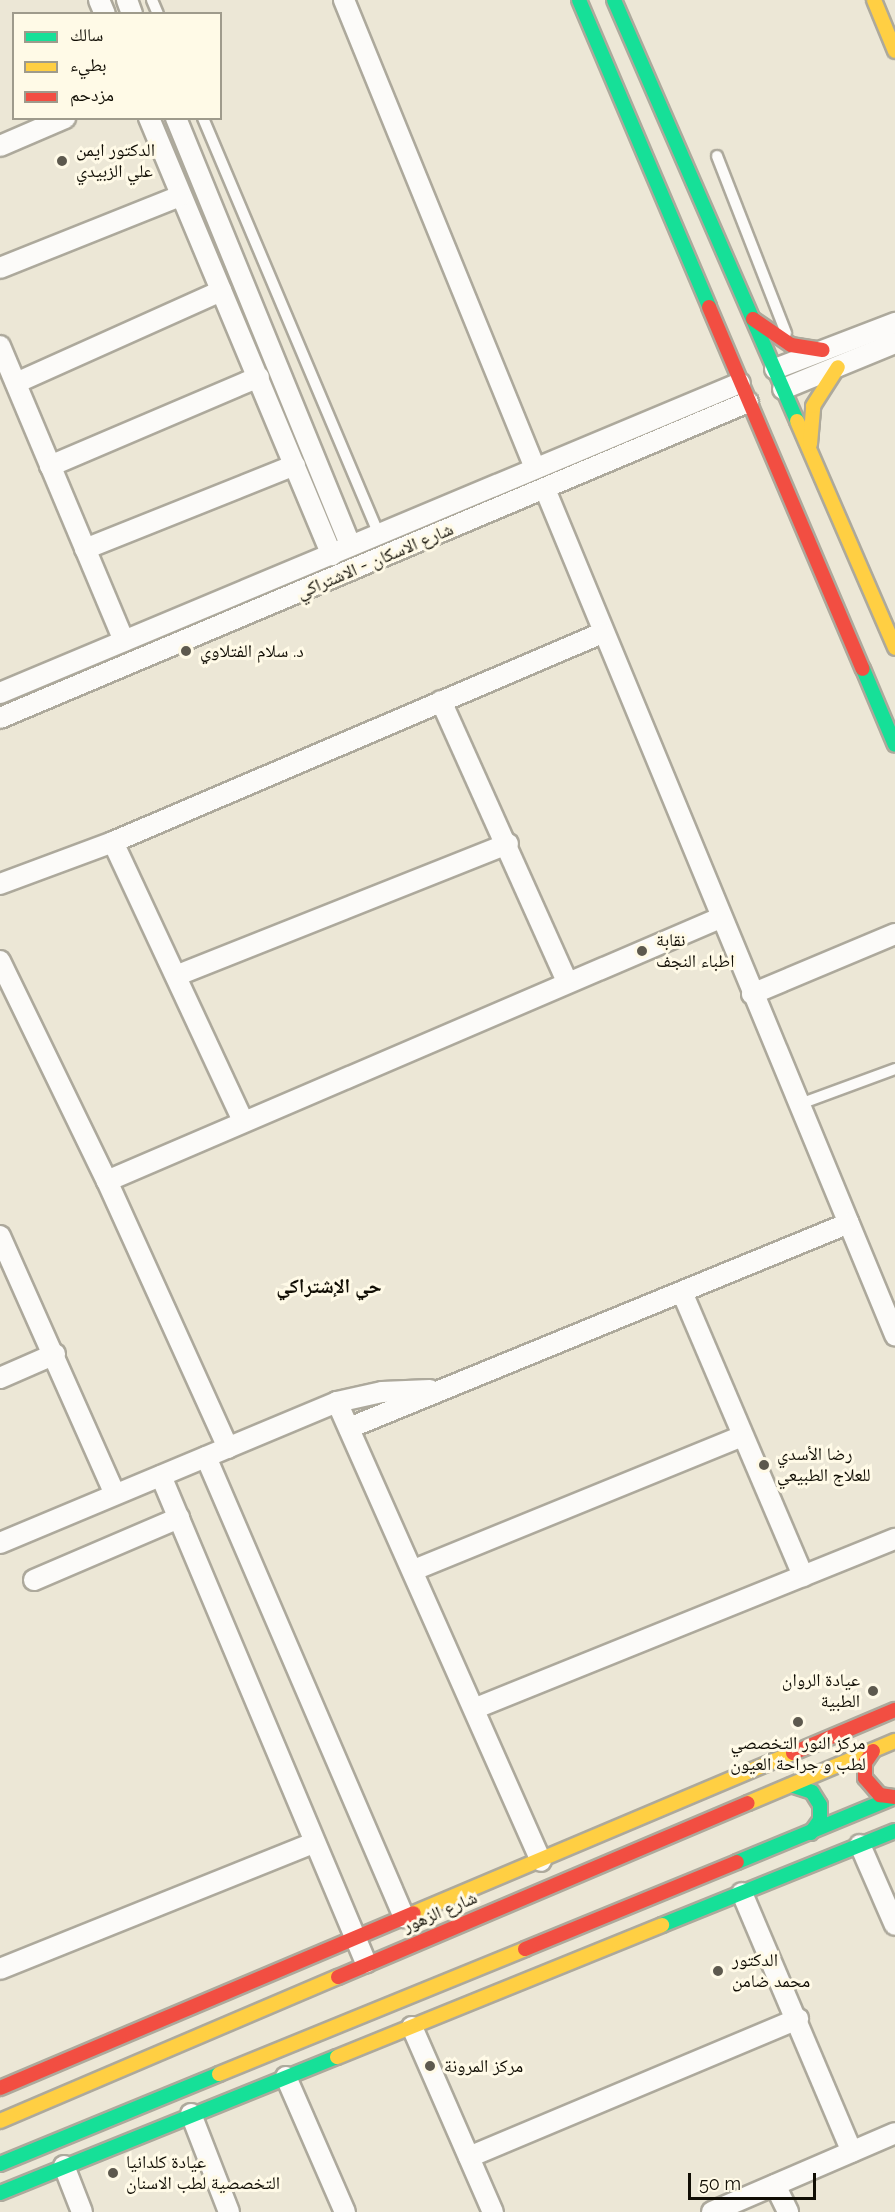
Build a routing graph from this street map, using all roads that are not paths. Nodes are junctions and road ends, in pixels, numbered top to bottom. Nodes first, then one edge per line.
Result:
1 (344, 0) edge
2 (579, 0) edge
3 (614, 0) edge
4 (874, 0) edge
5 (895, 51) edge
6 (60, 120) edge
7 (150, 120) edge
8 (177, 120) edge
9 (203, 120) edge
10 (0, 146) edge
11 (717, 156) dead end
12 (180, 196) junction
13 (0, 268) edge
14 (221, 291) junction
15 (751, 316) junction
16 (895, 323) edge
17 (895, 343) edge
18 (791, 345) junction
19 (0, 346) edge
20 (823, 350) junction
21 (838, 367) junction
22 (775, 369) junction
23 (259, 377) junction
24 (16, 383) junction
25 (740, 383) junction
26 (783, 389) junction
27 (748, 402) junction
28 (812, 452) junction
29 (295, 465) junction
30 (50, 466) junction
31 (536, 468) junction
32 (545, 489) junction
33 (430, 511) junction
34 (378, 533) junction
35 (440, 534) junction
36 (849, 539) junction
37 (351, 546) junction
38 (85, 549) junction
39 (814, 553) junction
40 (332, 555) junction
41 (602, 633) junction
42 (124, 641) junction
43 (895, 648) edge
44 (0, 693) edge
45 (441, 701) junction
46 (0, 718) edge
47 (895, 745) edge
48 (114, 842) junction
49 (508, 844) junction
50 (0, 884) edge
51 (720, 918) junction
52 (895, 934) edge
53 (0, 961) edge
54 (178, 975) junction
55 (567, 982) junction
56 (752, 994) junction
57 (895, 1069) edge
58 (800, 1104) junction
59 (243, 1121) junction
60 (107, 1181) junction
61 (849, 1223) junction
62 (0, 1236) edge
63 (682, 1292) junction
64 (895, 1335) edge
65 (56, 1354) junction
66 (0, 1378) edge
67 (445, 1389) junction
68 (337, 1402) junction
69 (349, 1428) junction
70 (742, 1436) junction
71 (228, 1448) junction
72 (206, 1457) junction
73 (161, 1476) junction
74 (115, 1494) junction
75 (179, 1518) junction
76 (895, 1539) edge
77 (0, 1543) edge
78 (414, 1570) junction
79 (803, 1576) junction
80 (34, 1580) dead end
81 (476, 1708) junction
82 (895, 1710) edge
83 (895, 1742) edge
84 (873, 1751) junction
85 (791, 1785) junction
86 (895, 1797) edge
87 (895, 1831) edge
88 (811, 1833) junction
89 (313, 1843) junction
90 (860, 1845) junction
91 (541, 1861) junction
92 (742, 1893) junction
93 (404, 1917) junction
94 (599, 1918) junction
95 (895, 1925) edge
96 (354, 1938) junction
97 (611, 1945) junction
98 (366, 1963) junction
99 (0, 1969) edge
100 (798, 2019) junction
101 (412, 2026) junction
102 (334, 2028) junction
103 (346, 2053) junction
104 (142, 2059) junction
105 (286, 2078) junction
106 (0, 2088) edge
107 (97, 2094) dead end
108 (191, 2114) junction
109 (0, 2121) edge
110 (895, 2133) edge
111 (852, 2152) junction
112 (469, 2157) junction
113 (0, 2164) edge
114 (64, 2166) junction
115 (776, 2185) junction
116 (0, 2193) edge
117 (82, 2212) edge
118 (229, 2212) edge
119 (345, 2212) edge
120 (493, 2212) edge
121 (712, 2212) edge
122 (788, 2212) edge

1 - 31 street
2 - 25 main road
3 - 15 main road
4 - 5 main road
6 - 10 street
7 - 12 street
8 - 37 street
9 - 34 lane
11 - 18 lane
12 - 13 street
12 - 14 street
14 - 23 street
14 - 24 street
15 - 18 main road
15 - 22 main road
16 - 20 street
17 - 21 street
18 - 20 main road
19 - 24 street
20 - 22 street
21 - 26 street
21 - 28 main road
22 - 26 main road
23 - 29 street
23 - 30 street
24 - 30 street
25 - 27 main road
25 - 31 street, شارع الاسكان - الاشتراكي
26 - 28 main road
27 - 32 street, شارع الاسكان - الاشتراكي
27 - 39 main road
28 - 36 main road
29 - 38 street
29 - 40 street
30 - 38 street
31 - 33 street, شارع الاسكان - الاشتراكي
32 - 35 street, شارع الاسكان - الاشتراكي
32 - 41 street
33 - 34 street, شارع الاسكان - الاشتراكي
33 - 35 street
34 - 37 street, شارع الاسكان - الاشتراكي
35 - 46 street, شارع الاسكان - الاشتراكي
36 - 39 main road
36 - 43 main road
37 - 40 street, شارع الاسكان - الاشتراكي
38 - 42 street
39 - 47 main road
40 - 42 street, شارع الاسكان - الاشتراكي
41 - 45 street
41 - 51 street
42 - 44 street, شارع الاسكان - الاشتراكي
45 - 48 street
45 - 49 street
48 - 50 street
48 - 54 street
49 - 54 street
49 - 55 street
51 - 55 street
51 - 56 street
52 - 56 street
53 - 60 street
54 - 59 street
55 - 59 street
56 - 58 street
57 - 58 lane
58 - 61 street
59 - 60 street
60 - 71 street
61 - 63 street
61 - 64 street
62 - 65 street
63 - 67 street
63 - 70 street
65 - 66 street
65 - 74 street
67 - 68 street
67 - 69 street
68 - 69 street
68 - 71 street
69 - 78 street
70 - 78 street
70 - 79 street
71 - 72 street
72 - 73 street
72 - 93 street
73 - 74 street
73 - 75 street
74 - 77 street
75 - 80 street
75 - 89 street
76 - 79 street
78 - 81 street
79 - 81 street
81 - 91 street
82 - 91 main road
83 - 84 main road, شارع الزهور
84 - 85 main road, شارع الزهور
84 - 86 main road
85 - 88 main road
85 - 98 main road, شارع الزهور
86 - 88 main road
87 - 90 main road
88 - 94 main road
89 - 96 street
89 - 99 street
90 - 92 main road
90 - 95 street
91 - 93 main road
92 - 97 main road
92 - 100 street
93 - 96 main road
94 - 97 main road
94 - 102 main road
96 - 98 street
96 - 106 main road
97 - 101 main road
98 - 104 main road, شارع الزهور
100 - 111 street
100 - 112 street
101 - 103 main road
101 - 112 street
102 - 103 main road
102 - 113 main road
103 - 105 main road
104 - 107 main road
104 - 109 main road, شارع الزهور
105 - 108 main road
105 - 119 street
108 - 114 main road
108 - 118 street
110 - 111 street
111 - 115 street
112 - 120 street
114 - 116 main road
114 - 117 street
115 - 121 street
115 - 122 street

